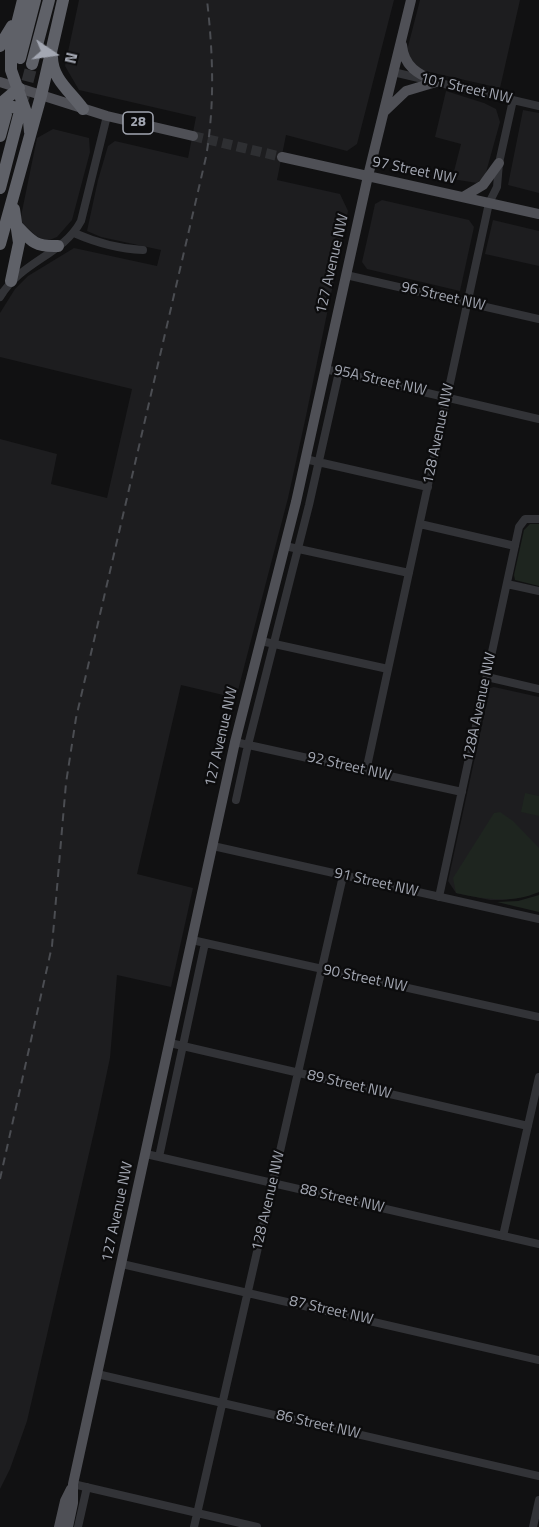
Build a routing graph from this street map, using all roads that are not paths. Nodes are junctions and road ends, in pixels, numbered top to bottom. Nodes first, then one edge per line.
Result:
1 (23, 0) edge
2 (35, 0) edge
3 (49, 0) edge
4 (63, 0) edge
5 (411, 0) edge
6 (19, 15) junction
7 (401, 40) junction
8 (54, 42) junction
9 (0, 46) edge
10 (51, 56) junction
11 (16, 57) junction
12 (32, 64) tunnel mouth
13 (393, 72) junction
14 (0, 82) edge
15 (436, 82) junction
16 (19, 88) junction
17 (41, 96) junction
18 (513, 100) junction
19 (539, 106) edge
20 (83, 109) junction
21 (10, 112) edge
22 (383, 113) junction
23 (107, 116) junction
24 (0, 136) edge
25 (30, 136) junction
26 (193, 136) tunnel mouth
27 (282, 157) tunnel mouth
28 (499, 163) junction
29 (368, 177) junction
30 (0, 188) edge
31 (14, 194) junction
32 (463, 198) junction
33 (491, 204) junction
34 (539, 214) edge
35 (15, 224) junction
36 (74, 233) junction
37 (0, 244) edge
38 (58, 246) junction
39 (143, 250) dead end
40 (346, 275) junction
41 (11, 281) junction
42 (0, 297) edge
43 (468, 302) junction
44 (539, 319) edge
45 (326, 369) junction
46 (339, 372) junction
47 (447, 397) junction
48 (539, 419) edge
49 (305, 459) junction
50 (319, 462) junction
51 (428, 487) junction
52 (539, 519) edge
53 (420, 524) junction
54 (285, 546) junction
55 (515, 546) junction
56 (298, 549) junction
57 (409, 573) junction
58 (507, 584) junction
59 (539, 591) edge
60 (261, 641) junction
61 (274, 644) junction
62 (388, 669) junction
63 (487, 677) junction
64 (539, 689) edge
65 (235, 742) junction
66 (248, 744) junction
67 (366, 771) junction
68 (462, 792) junction
69 (236, 800) dead end
70 (213, 846) junction
71 (343, 876) junction
72 (439, 897) junction
73 (539, 919) edge
74 (192, 940) junction
75 (206, 943) junction
76 (322, 969) junction
77 (539, 1017) edge
78 (170, 1043) junction
79 (183, 1046) junction
80 (298, 1074) junction
81 (539, 1077) edge
82 (528, 1126) junction
83 (146, 1154) junction
84 (159, 1157) junction
85 (273, 1183) junction
86 (502, 1236) junction
87 (539, 1244) edge
88 (122, 1264) junction
89 (248, 1293) junction
90 (539, 1360) edge
91 (97, 1374) junction
92 (222, 1403) junction
93 (539, 1476) edge
94 (73, 1484) junction
95 (87, 1487) junction
96 (539, 1500) edge
97 (197, 1513) junction
98 (59, 1527) edge
99 (68, 1527) edge
100 (78, 1527) edge
101 (194, 1527) edge
102 (257, 1527) edge
103 (533, 1527) edge

1 - 6 highway
2 - 11 highway
3 - 12 highway
4 - 8 highway
5 - 7 main road, 127 Avenue NW
6 - 9 highway
6 - 11 highway
7 - 13 main road, 127 Avenue NW
7 - 15 main road
8 - 10 highway
8 - 20 highway
10 - 11 highway
10 - 17 highway
11 - 16 highway
13 - 15 street, 101 Street NW
13 - 22 main road, 127 Avenue NW
14 - 16 main road
15 - 18 street, 101 Street NW
15 - 22 main road
16 - 17 main road
16 - 21 highway
16 - 21 highway
17 - 20 main road
17 - 25 highway
18 - 19 street, 101 Street NW
18 - 28 street, 128 Avenue NW
20 - 23 main road, 28
21 - 24 highway
21 - 25 highway
21 - 30 highway
22 - 29 main road, 127 Avenue NW
23 - 26 main road, 28
23 - 36 street
25 - 31 highway
27 - 29 main road, 97 Street NW
28 - 32 main road
28 - 33 street, 128 Avenue NW
29 - 32 main road, 97 Street NW
29 - 40 main road, 127 Avenue NW
31 - 35 highway
31 - 37 highway
32 - 33 main road, 97 Street NW
33 - 34 main road, 97 Street NW
33 - 43 street, 128 Avenue NW
35 - 38 highway
35 - 41 highway
36 - 38 street
36 - 39 street
38 - 41 street
40 - 43 street, 96 Street NW
40 - 45 main road, 127 Avenue NW
41 - 42 street
43 - 44 street, 96 Street NW
43 - 47 street, 128 Avenue NW
45 - 46 street, 95A Street NW
45 - 49 main road, 127 Avenue NW
46 - 47 street, 95A Street NW
46 - 50 street, 127 Avenue NW
47 - 48 street, 95A Street NW
47 - 51 street, 128 Avenue NW
49 - 50 street
49 - 54 main road, 127 Avenue NW
50 - 51 street
50 - 56 street, 127 Avenue NW
51 - 53 street, 128 Avenue NW
52 - 55 street, 128A Avenue NW
53 - 55 street
53 - 57 street, 128 Avenue NW
54 - 56 street
54 - 60 main road, 127 Avenue NW
55 - 58 street, 128A Avenue NW
56 - 57 street
56 - 61 street, 127 Avenue NW
57 - 62 street, 128 Avenue NW
58 - 59 street
58 - 63 street, 128A Avenue NW
60 - 61 street
60 - 65 main road, 127 Avenue NW
61 - 62 street
61 - 66 street, 127 Avenue NW
62 - 67 street, 128 Avenue NW
63 - 64 street
63 - 68 street, 128A Avenue NW
65 - 66 street, 92 Street NW
65 - 70 main road, 127 Avenue NW
66 - 67 street, 92 Street NW
66 - 69 street, 127 Avenue NW
67 - 68 street, 92 Street NW
68 - 72 street, 128A Avenue NW
70 - 71 street, 91 Street NW
70 - 74 main road, 127 Avenue NW
71 - 72 street, 91 Street NW
71 - 76 street, 128 Avenue NW
72 - 73 street, 91 Street NW
74 - 75 street, 90 Street NW
74 - 78 main road, 127 Avenue NW
75 - 76 street, 90 Street NW
75 - 79 street, 127 Avenue NW
76 - 77 street, 90 Street NW
76 - 80 street, 128 Avenue NW
78 - 79 street, 89 Street NW
78 - 83 main road, 127 Avenue NW
79 - 80 street, 89 Street NW
79 - 84 street, 127 Avenue NW
80 - 82 street, 89 Street NW
80 - 85 street, 128 Avenue NW
81 - 82 street
82 - 86 street
83 - 84 street, 88 Street NW
83 - 88 main road, 127 Avenue NW
84 - 85 street, 88 Street NW
85 - 86 street, 88 Street NW
85 - 89 street, 128 Avenue NW
86 - 87 street, 88 Street NW
88 - 89 street, 87 Street NW
88 - 91 main road, 127 Avenue NW
89 - 90 street, 87 Street NW
89 - 92 street, 128 Avenue NW
91 - 92 street, 86 Street NW
91 - 94 main road, 127 Avenue NW
92 - 93 street, 86 Street NW
92 - 97 street, 128 Avenue NW
94 - 95 street
94 - 98 main road, 127 Avenue NW
94 - 99 main road, 127 Avenue NW
95 - 97 street
95 - 100 street
96 - 103 street
97 - 101 street, 128 Avenue NW
97 - 102 street

